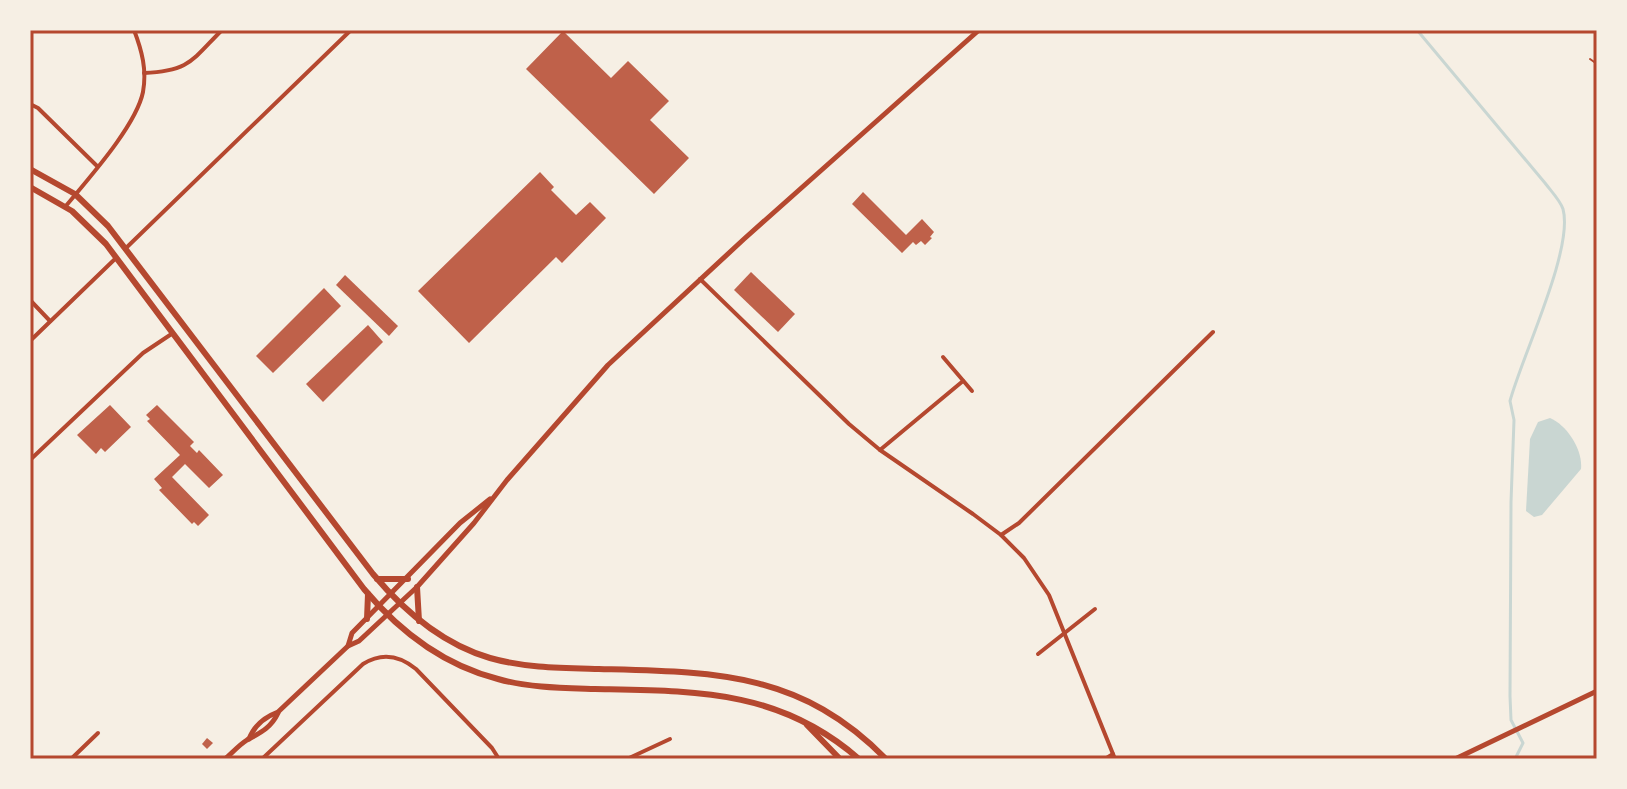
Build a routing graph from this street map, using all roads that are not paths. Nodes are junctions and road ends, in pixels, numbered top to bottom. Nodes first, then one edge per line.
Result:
1 (134, 30) edge
2 (222, 30) edge
3 (351, 30) edge
4 (979, 30) edge
5 (144, 73) junction
6 (30, 104) edge
7 (97, 166) junction
8 (30, 169) edge
9 (30, 187) edge
10 (75, 194) junction
11 (65, 207) junction
12 (125, 249) junction
13 (116, 258) junction
14 (700, 279) junction
15 (30, 300) edge
16 (50, 321) junction
17 (1213, 332) dead end
18 (173, 333) junction
19 (30, 341) edge
20 (943, 357) dead end
21 (963, 381) junction
22 (972, 391) dead end
23 (880, 450) junction
24 (30, 460) edge
25 (494, 496) junction
26 (1001, 535) junction
27 (377, 579) junction
28 (408, 579) junction
29 (417, 587) junction
30 (368, 594) junction
31 (392, 595) junction
32 (400, 604) junction
33 (379, 607) junction
34 (1095, 609) dead end
35 (387, 615) junction
36 (367, 619) junction
37 (419, 621) junction
38 (1065, 633) junction
39 (348, 646) junction
40 (1038, 654) dead end
41 (1597, 691) edge
42 (802, 720) junction
43 (98, 733) dead end
44 (670, 739) dead end
45 (1114, 756) edge
46 (71, 759) edge
47 (225, 759) edge
48 (262, 759) edge
49 (499, 759) edge
50 (627, 759) edge
51 (840, 759) edge
52 (859, 759) edge
53 (886, 759) edge
54 (1105, 759) edge
55 (1455, 759) edge

1 - 5 street
2 - 5 street
3 - 12 street
4 - 14 street
5 - 7 street
6 - 7 street
7 - 10 street
8 - 10 main road
9 - 11 main road
10 - 11 street
10 - 12 main road
11 - 13 main road
12 - 27 main road
13 - 16 street
13 - 18 main road
14 - 23 street
14 - 25 street
15 - 16 street
16 - 19 street
17 - 26 street
18 - 24 street
18 - 30 main road
20 - 21 street
21 - 22 street
21 - 23 street
23 - 26 street
25 - 28 street
25 - 29 street
26 - 38 street
27 - 28 main road
27 - 31 main road
28 - 31 street
29 - 32 street
29 - 37 main road
30 - 33 main road
30 - 36 main road
31 - 32 main road
31 - 33 street
32 - 35 street
32 - 37 main road
33 - 35 main road
33 - 36 street
34 - 38 street
35 - 39 street
35 - 42 main road
36 - 39 street
37 - 53 main road
38 - 40 street
38 - 45 street
39 - 47 street
41 - 55 street
42 - 51 main road
42 - 52 main road
43 - 46 street
44 - 50 street
45 - 54 street
48 - 49 street

